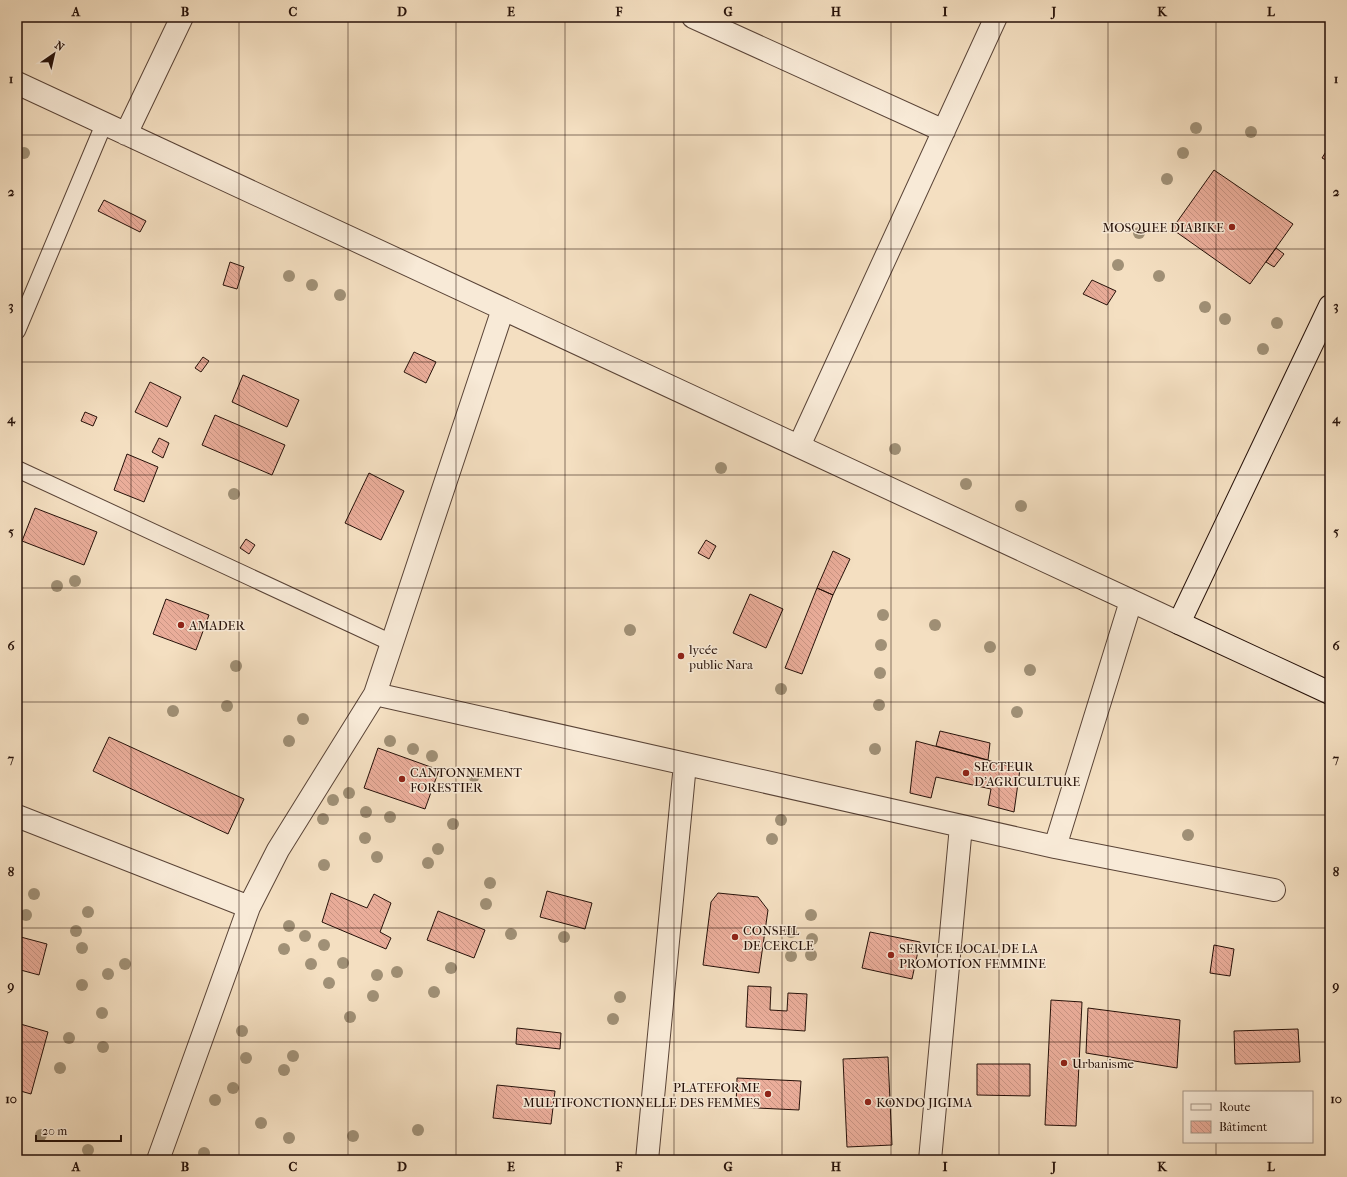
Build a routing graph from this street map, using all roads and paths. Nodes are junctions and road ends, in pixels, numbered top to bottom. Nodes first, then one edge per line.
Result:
1 (182, 17) edge
2 (693, 17) edge
3 (996, 17) edge
4 (17, 83) edge
5 (104, 124) junction
6 (944, 131) junction
7 (126, 134) junction
8 (1330, 306) edge
9 (503, 309) junction
10 (17, 331) edge
11 (799, 446) junction
12 (17, 469) edge
13 (1132, 601) junction
14 (1179, 623) junction
15 (392, 643) junction
16 (1330, 693) edge
17 (375, 694) junction
18 (685, 764) junction
19 (17, 816) edge
20 (961, 826) junction
21 (1056, 847) junction
22 (1274, 890) dead end
23 (249, 907) junction
24 (158, 1160) edge
25 (647, 1160) edge
26 (930, 1160) edge

1 - 7 street
2 - 6 street
3 - 6 street
4 - 5 street
5 - 7 street
5 - 10 lane
6 - 11 street
7 - 9 street
8 - 14 street
9 - 11 street
9 - 15 street
11 - 13 street
12 - 15 lane
13 - 14 street
13 - 21 street
14 - 16 street
15 - 17 street
17 - 18 street
17 - 23 street
18 - 20 street
18 - 25 street
19 - 23 street
20 - 21 street
20 - 26 street
21 - 22 street
23 - 24 street

